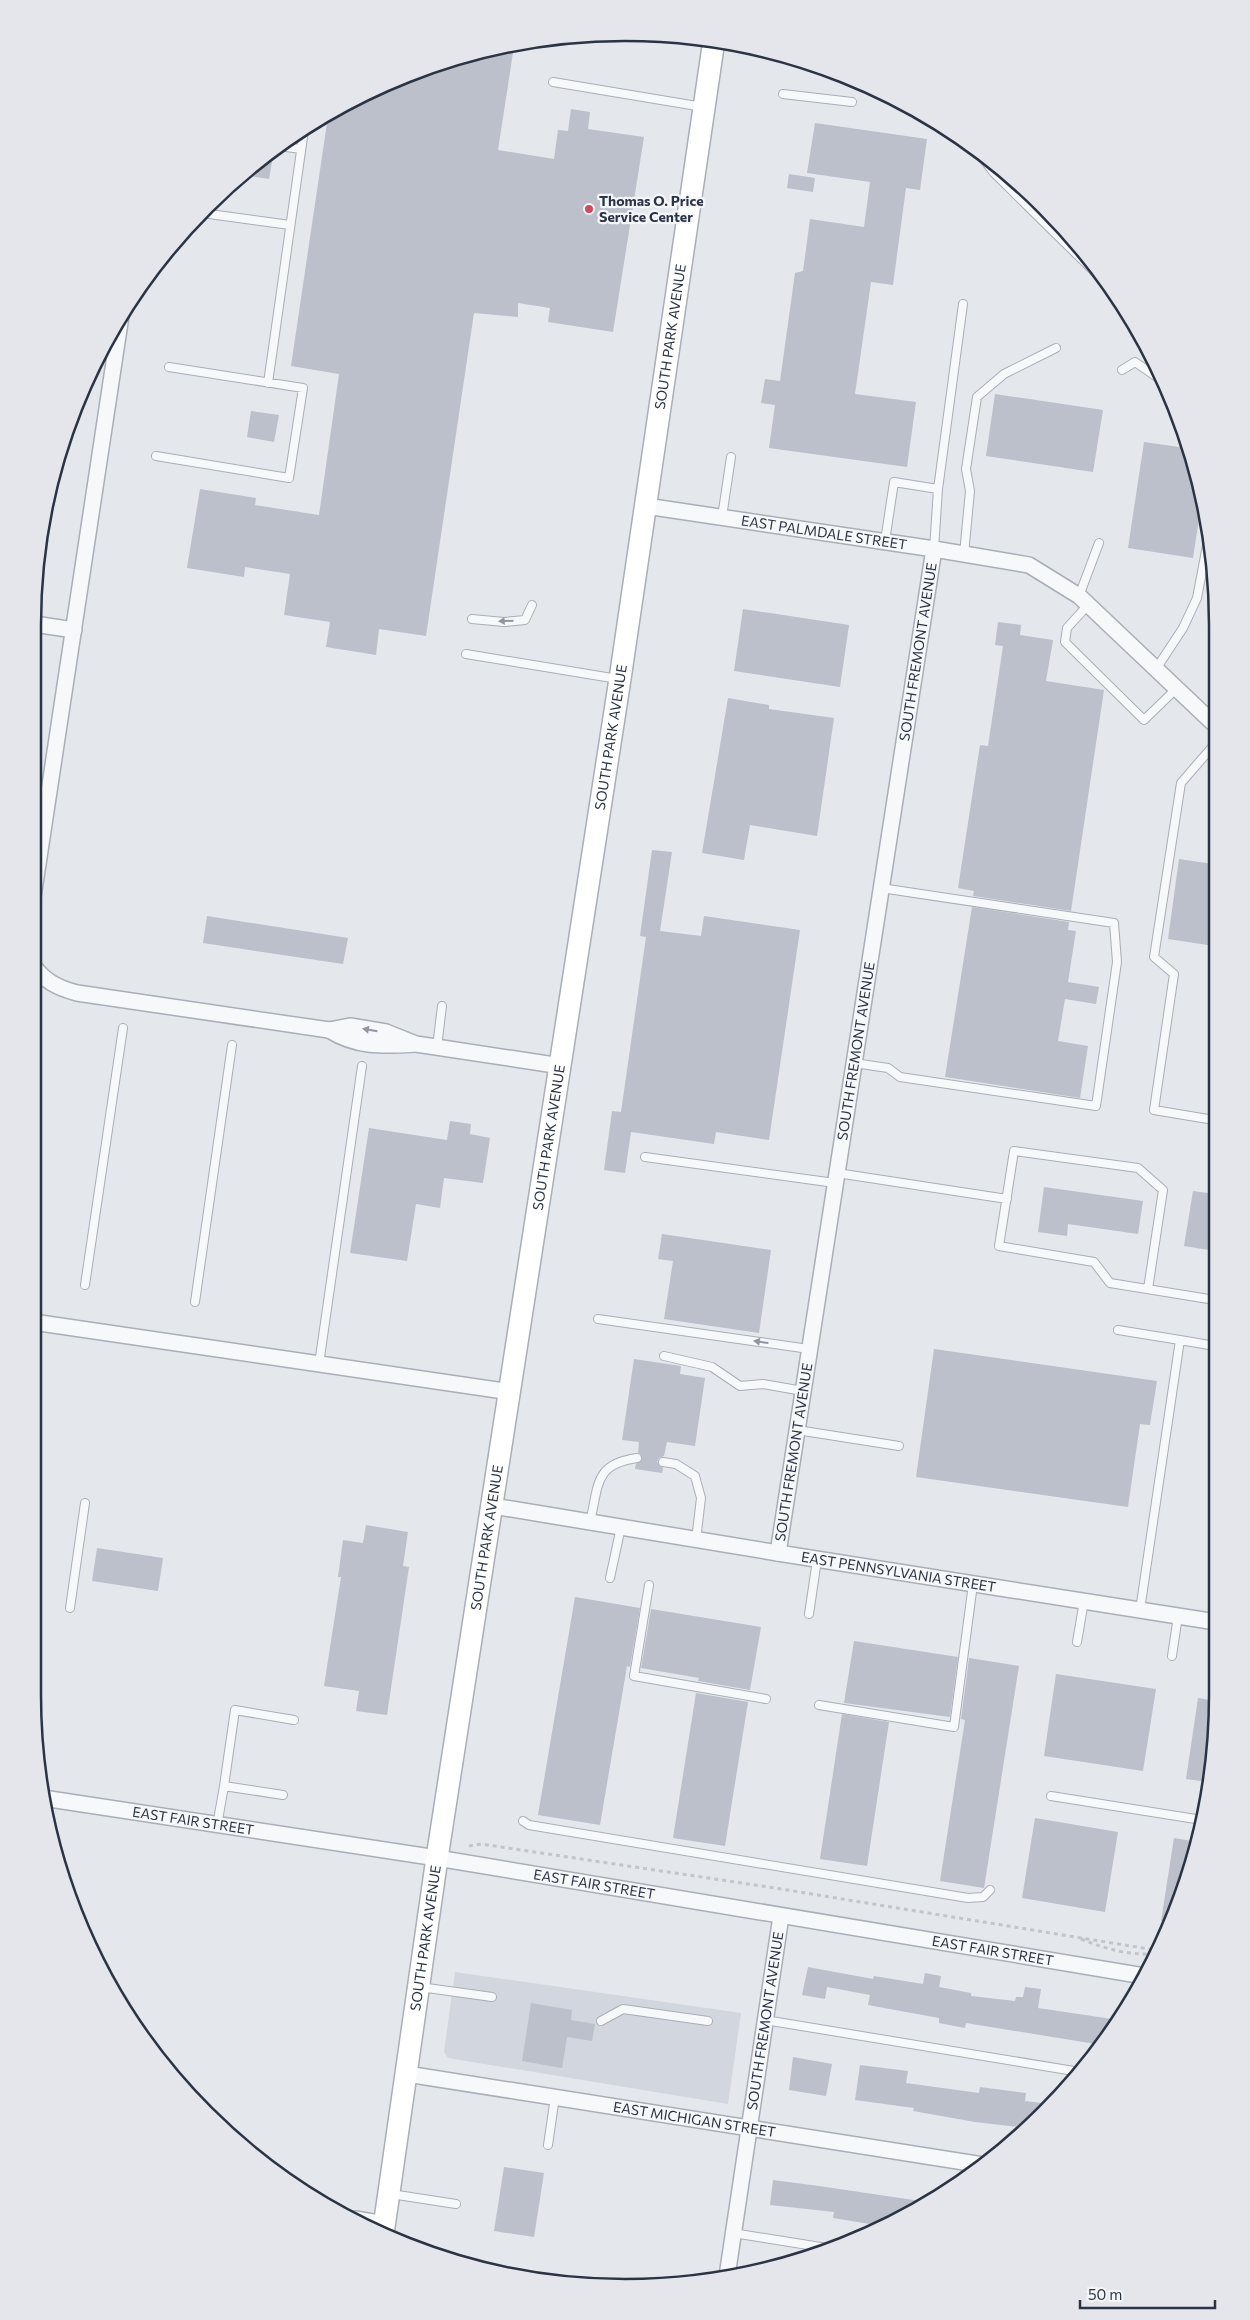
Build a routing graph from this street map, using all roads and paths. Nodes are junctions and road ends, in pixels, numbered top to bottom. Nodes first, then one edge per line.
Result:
1 (713, 48) edge
2 (553, 82) dead end
3 (783, 94) dead end
4 (852, 102) dead end
5 (705, 107) junction
6 (303, 139) edge
7 (290, 148) edge
8 (301, 149) junction
9 (995, 174) edge
10 (210, 214) edge
11 (290, 225) junction
12 (1071, 248) edge
13 (963, 304) dead end
14 (118, 334) edge
15 (1056, 348) dead end
16 (169, 367) dead end
17 (1122, 370) dead end
18 (1152, 374) edge
19 (268, 383) junction
20 (156, 456) dead end
21 (731, 457) dead end
22 (938, 489) junction
23 (646, 506) junction
24 (722, 517) junction
25 (885, 541) junction
26 (1099, 543) dead end
27 (934, 549) junction
28 (964, 554) junction
29 (1205, 557) edge
30 (1083, 600) junction
31 (532, 605) dead end
32 (472, 618) dead end
33 (41, 625) edge
34 (74, 630) junction
35 (466, 654) dead end
36 (1156, 668) junction
37 (620, 679) junction
38 (1176, 688) junction
39 (1209, 719) edge
40 (1209, 751) edge
41 (41, 845) edge
42 (881, 888) junction
43 (41, 976) edge
44 (442, 1006) dead end
45 (123, 1028) dead end
46 (232, 1046) dead end
47 (437, 1047) junction
48 (854, 1063) junction
49 (362, 1066) dead end
50 (561, 1066) junction
51 (1209, 1119) edge
52 (645, 1157) dead end
53 (836, 1178) junction
54 (1007, 1199) junction
55 (85, 1286) dead end
56 (1148, 1289) junction
57 (1209, 1299) edge
58 (195, 1302) dead end
59 (598, 1319) dead end
60 (41, 1323) edge
61 (1118, 1330) dead end
62 (1180, 1340) junction
63 (1209, 1345) edge
64 (809, 1349) junction
65 (664, 1356) dead end
66 (320, 1364) junction
67 (803, 1391) junction
68 (511, 1392) junction
69 (797, 1430) junction
70 (899, 1446) dead end
71 (637, 1458) dead end
72 (663, 1462) dead end
73 (85, 1503) dead end
74 (494, 1506) junction
75 (590, 1522) junction
76 (621, 1527) junction
77 (696, 1540) junction
78 (778, 1553) junction
79 (817, 1560) junction
80 (610, 1578) dead end
81 (973, 1584) junction
82 (649, 1585) dead end
83 (1084, 1602) junction
84 (70, 1608) dead end
85 (1140, 1610) junction
86 (809, 1614) dead end
87 (1178, 1616) junction
88 (1209, 1621) edge
89 (1077, 1642) dead end
90 (1172, 1656) dead end
91 (766, 1699) dead end
92 (819, 1705) dead end
93 (294, 1720) dead end
94 (224, 1786) junction
95 (282, 1795) dead end
96 (1051, 1796) dead end
97 (50, 1799) edge
98 (1196, 1819) edge
99 (523, 1821) dead end
100 (217, 1826) junction
101 (481, 1844) dead end
102 (437, 1858) junction
103 (990, 1890) dead end
104 (781, 1916) junction
105 (1073, 1936) junction
106 (1151, 1949) edge
107 (1148, 1954) edge
108 (1137, 1975) edge
109 (420, 1987) junction
110 (492, 1998) dead end
111 (765, 2020) junction
112 (601, 2021) dead end
113 (708, 2021) dead end
114 (1072, 2071) edge
115 (407, 2074) junction
116 (555, 2097) junction
117 (749, 2128) junction
118 (548, 2145) dead end
119 (972, 2163) edge
120 (389, 2194) junction
121 (456, 2204) dead end
122 (384, 2226) edge
123 (733, 2233) junction
124 (817, 2246) edge
125 (728, 2270) edge

1 - 5 main road, SOUTH PARK AVENUE
2 - 5 lane
3 - 4 lane
5 - 23 main road, SOUTH PARK AVENUE
6 - 8 lane
7 - 8 lane
8 - 11 lane
9 - 12 lane
10 - 11 lane
11 - 19 lane
13 - 22 lane
14 - 34 street
15 - 28 lane
16 - 19 lane
17 - 18 lane
19 - 20 lane
21 - 24 lane
22 - 25 lane
22 - 27 lane
23 - 24 street, EAST PALMDALE STREET
23 - 37 main road, SOUTH PARK AVENUE
24 - 25 street, EAST PALMDALE STREET
25 - 27 street, EAST PALMDALE STREET
26 - 30 lane
27 - 28 street, EAST PALMDALE STREET
27 - 42 street, SOUTH FREMONT AVENUE
28 - 30 street, EAST PALMDALE STREET
29 - 36 lane
30 - 36 street, EAST PALMDALE STREET
30 - 38 lane
31 -> 32 lane
33 - 34 street
34 - 41 street
35 - 37 lane
36 - 38 street, EAST PALMDALE STREET
37 - 50 main road, SOUTH PARK AVENUE
38 - 39 street, EAST PALMDALE STREET
40 - 51 lane
42 - 48 street, SOUTH FREMONT AVENUE
42 - 48 lane
43 - 47 street
44 - 47 lane
45 - 55 lane
46 - 58 lane
47 - 50 street
48 - 53 street, SOUTH FREMONT AVENUE
49 - 66 lane
50 - 68 main road, SOUTH PARK AVENUE
52 - 53 lane
53 - 54 lane
53 - 64 street, SOUTH FREMONT AVENUE
54 - 56 lane
54 - 56 lane
56 - 57 lane
64 -> 59 lane
60 - 66 street
61 - 62 lane
62 - 63 lane
62 - 85 lane
64 - 67 street, SOUTH FREMONT AVENUE
65 - 67 lane
66 - 68 street
67 - 69 street, SOUTH FREMONT AVENUE
68 - 74 main road, SOUTH PARK AVENUE
69 - 70 lane
69 - 78 street, SOUTH FREMONT AVENUE
71 - 75 lane
72 - 77 lane
73 - 84 lane
74 - 75 street, EAST PENNSYLVANIA STREET
74 - 102 main road, SOUTH PARK AVENUE
75 - 76 street, EAST PENNSYLVANIA STREET
76 - 77 street, EAST PENNSYLVANIA STREET
76 - 80 lane
77 - 78 street, EAST PENNSYLVANIA STREET
78 - 79 street, EAST PENNSYLVANIA STREET
79 - 81 street, EAST PENNSYLVANIA STREET
79 - 86 lane
81 - 83 street, EAST PENNSYLVANIA STREET
81 - 92 lane
82 - 91 lane
83 - 85 street, EAST PENNSYLVANIA STREET
83 - 89 lane
85 - 87 street, EAST PENNSYLVANIA STREET
87 - 88 street, EAST PENNSYLVANIA STREET
87 - 90 lane
93 - 94 lane
94 - 95 lane
94 - 100 lane
96 - 98 lane
97 - 100 street, EAST FAIR STREET
99 - 103 lane
100 - 102 street, EAST FAIR STREET
101 - 105 path
102 - 104 street, EAST FAIR STREET
102 - 109 main road, SOUTH PARK AVENUE
104 - 108 street, EAST FAIR STREET
104 - 111 street, SOUTH FREMONT AVENUE
105 - 106 path
105 - 107 path
109 - 110 lane
109 - 115 main road, SOUTH PARK AVENUE
111 - 114 lane
111 - 117 street, SOUTH FREMONT AVENUE
112 - 113 lane
115 - 116 street, EAST MICHIGAN STREET
115 - 120 main road, SOUTH PARK AVENUE
116 - 117 street, EAST MICHIGAN STREET
116 - 118 lane
117 - 119 street, EAST MICHIGAN STREET
117 - 123 street, SOUTH FREMONT AVENUE
120 - 121 lane
120 - 122 main road, SOUTH PARK AVENUE
123 - 124 lane
123 - 125 street, SOUTH FREMONT AVENUE

